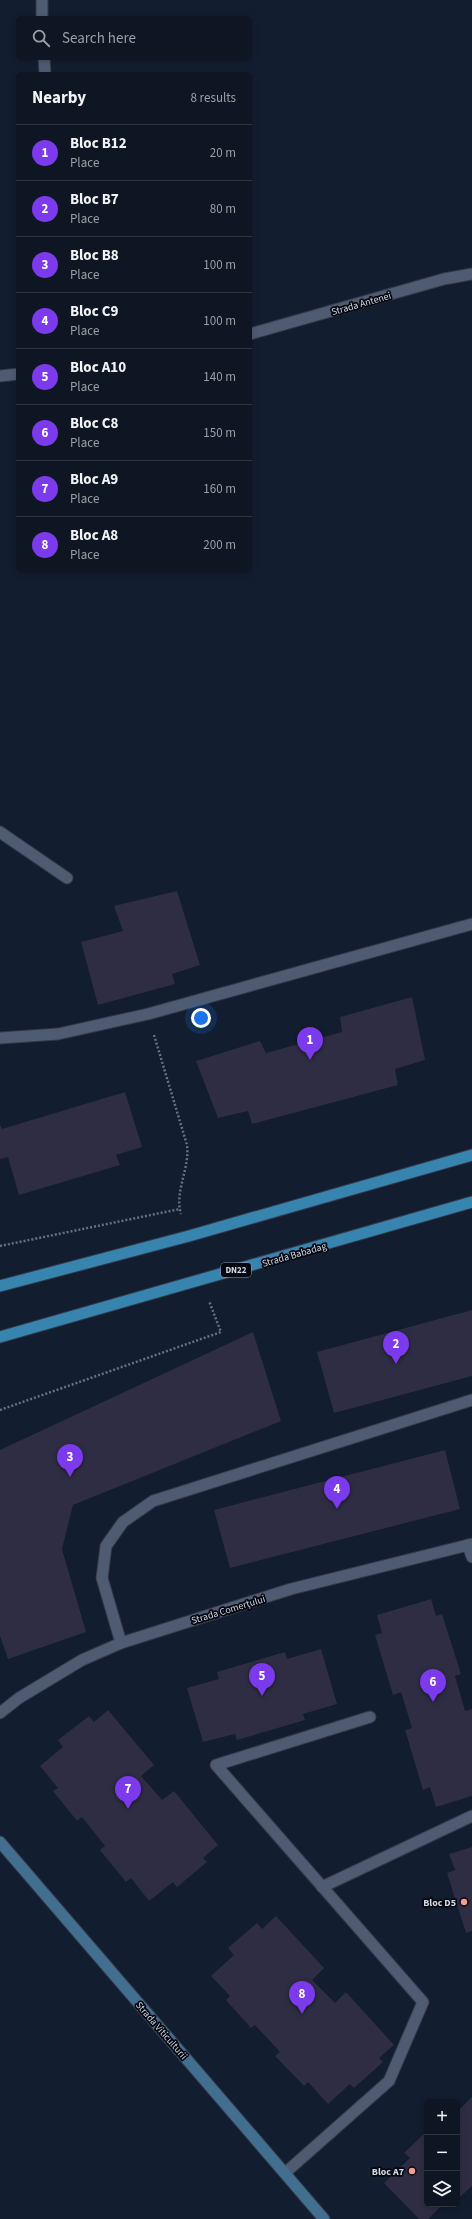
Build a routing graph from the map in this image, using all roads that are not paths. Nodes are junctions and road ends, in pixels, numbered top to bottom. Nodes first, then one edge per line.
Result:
1 (42, 0) edge
2 (42, 16) edge
3 (44, 60) edge
4 (45, 72) edge
5 (472, 274) edge
6 (252, 333) edge
7 (16, 374) edge
8 (0, 376) edge
9 (0, 832) edge
10 (67, 878) dead end
11 (472, 924) edge
12 (0, 1038) edge
13 (472, 1154) edge
14 (472, 1202) edge
15 (0, 1286) edge
16 (0, 1337) edge
17 (472, 1400) edge
18 (470, 1544) edge
19 (472, 1557) edge
20 (121, 1643) junction
21 (0, 1713) edge
22 (370, 1717) dead end
23 (472, 1816) edge
24 (0, 1842) edge
25 (322, 1888) junction
26 (285, 2173) junction
27 (324, 2219) edge

1 - 2 street
3 - 4 street
5 - 6 street, Strada Antenei
7 - 8 street
9 - 10 street
11 - 12 street
13 - 15 main road
14 - 16 main road, Strada Babadag / DN22
17 - 20 street
18 - 19 street
18 - 20 street, Strada Comerțului
20 - 21 street, Strada Comerțului
22 - 25 street
23 - 25 street
24 - 26 main road, Strada Viticulturii
25 - 26 street
26 - 27 main road, Strada Viticulturii

